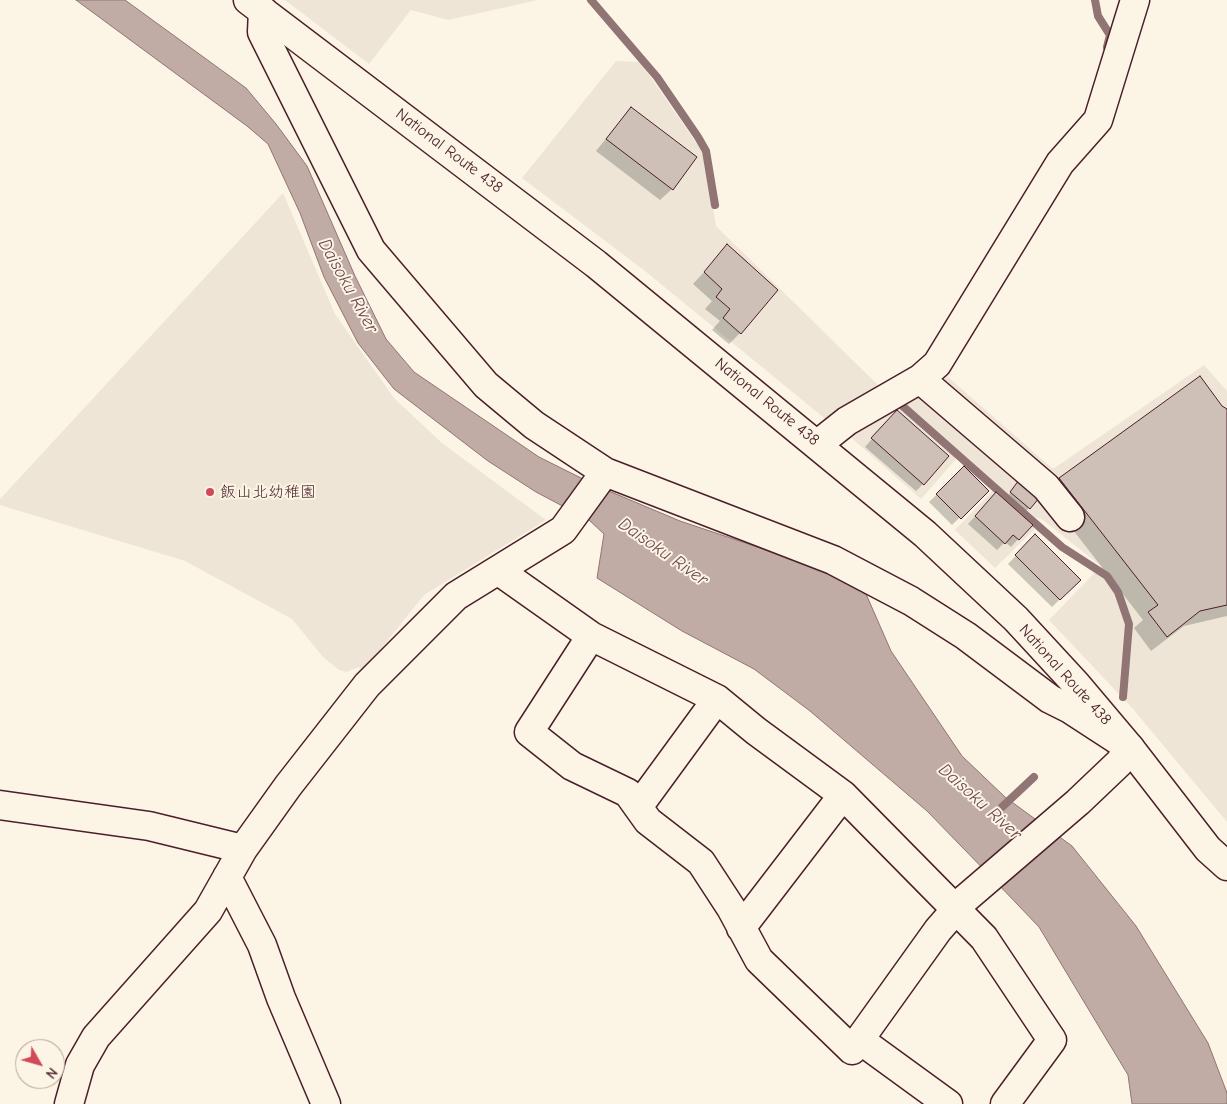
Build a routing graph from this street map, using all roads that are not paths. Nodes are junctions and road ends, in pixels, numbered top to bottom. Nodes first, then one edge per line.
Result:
1 (1135, 0) edge
2 (255, 6) edge
3 (920, 380) junction
4 (818, 444) junction
5 (602, 476) junction
6 (1070, 517) dead end
7 (499, 571) junction
8 (591, 636) junction
9 (717, 699) junction
10 (1130, 748) junction
11 (843, 795) junction
12 (0, 805) edge
13 (638, 807) junction
14 (243, 849) junction
15 (1227, 866) edge
16 (227, 877) junction
17 (960, 904) junction
18 (741, 928) junction
19 (860, 1040) junction
20 (69, 1104) edge
21 (326, 1104) edge
22 (948, 1104) edge
23 (1005, 1104) edge

1 - 3 main road
2 - 4 main road, National Route 438
2 - 5 main road
3 - 4 main road
3 - 6 main road
4 - 10 main road, National Route 438
5 - 7 main road
5 - 10 main road
7 - 8 main road
7 - 14 main road
8 - 9 main road
8 - 13 main road
9 - 11 main road
9 - 13 main road
10 - 15 main road, National Route 438
10 - 17 main road
11 - 17 main road
11 - 18 main road
12 - 14 main road
13 - 18 main road
14 - 16 main road
16 - 20 main road
16 - 21 main road
17 - 19 main road
17 - 23 main road
18 - 19 main road
19 - 22 main road

